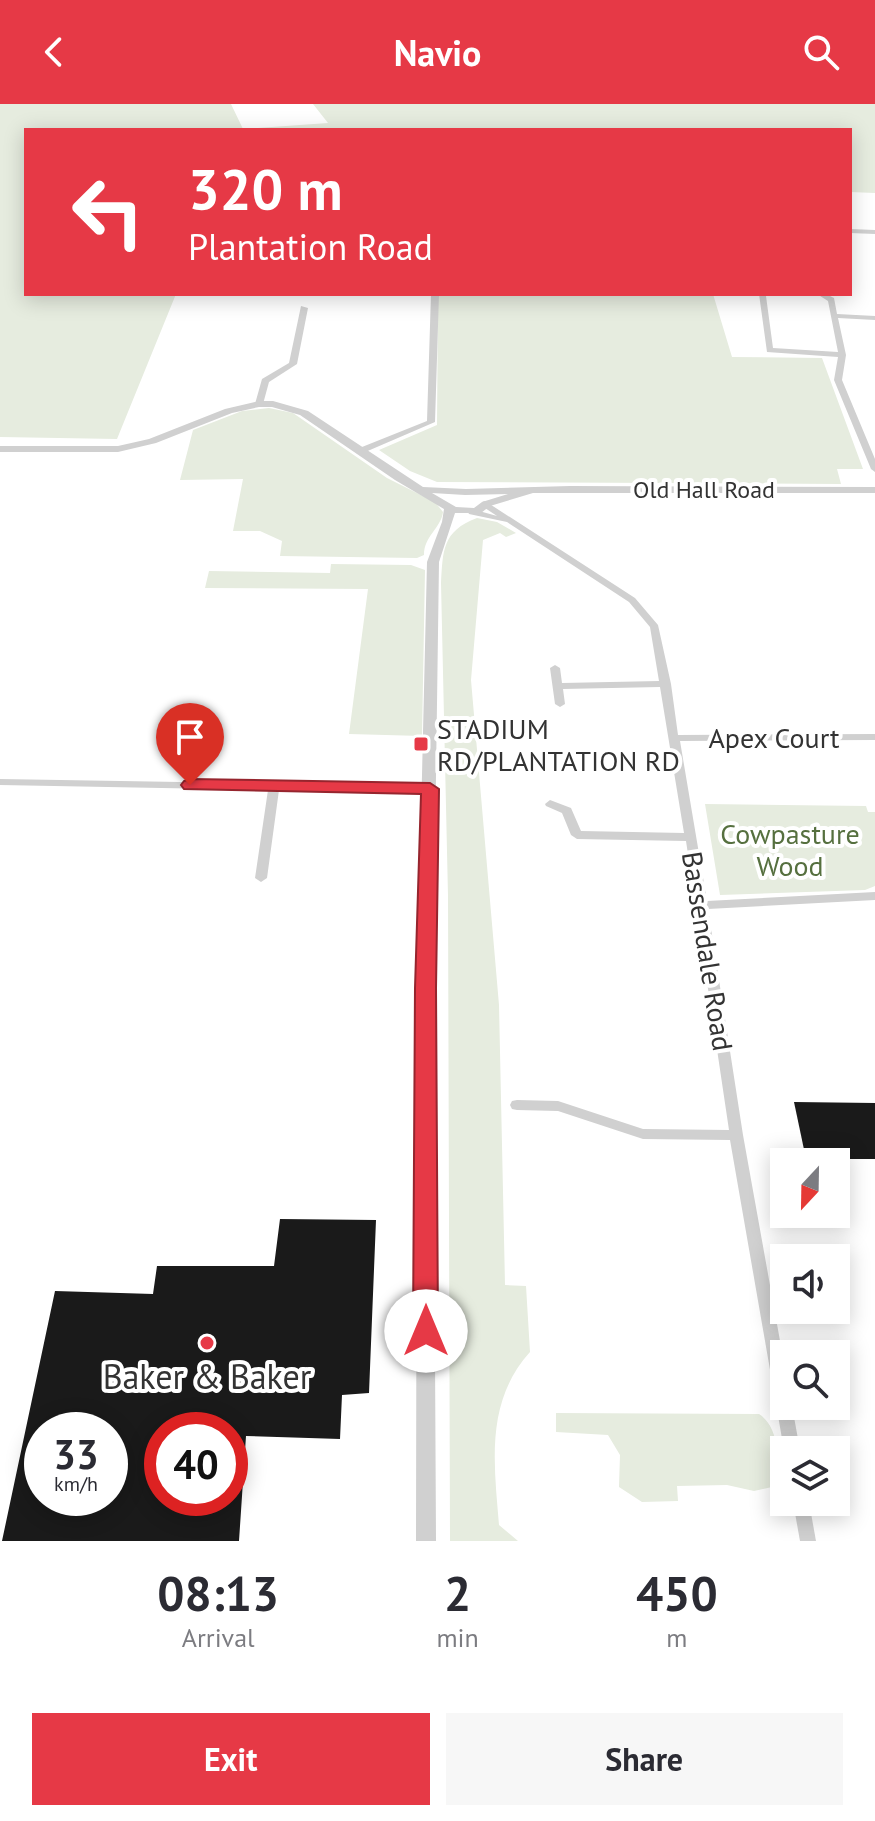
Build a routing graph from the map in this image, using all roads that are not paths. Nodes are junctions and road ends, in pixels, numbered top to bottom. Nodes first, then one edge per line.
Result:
1 (852, 231) edge
2 (875, 232) edge
3 (435, 296) edge
4 (762, 296) edge
5 (824, 296) edge
6 (304, 308) dead end
7 (833, 316) junction
8 (875, 318) edge
9 (842, 355) junction
10 (259, 404) junction
11 (0, 449) edge
12 (360, 451) junction
13 (875, 469) edge
14 (415, 486) junction
15 (533, 490) junction
16 (875, 490) edge
17 (466, 492) junction
18 (486, 504) junction
19 (450, 507) junction
20 (472, 512) junction
21 (512, 523) junction
22 (443, 533) junction
23 (555, 668) dead end
24 (666, 684) junction
25 (558, 686) junction
26 (560, 704) dead end
27 (875, 737) edge
28 (674, 738) junction
29 (0, 782) edge
30 (274, 786) junction
31 (430, 789) junction
32 (550, 804) dead end
33 (690, 837) junction
34 (261, 878) dead end
35 (875, 896) edge
36 (702, 905) junction
37 (517, 1105) dead end
38 (736, 1135) junction
39 (790, 1436) edge
40 (804, 1516) edge
41 (426, 1541) edge
42 (808, 1541) edge

1 - 2 street
3 - 12 street
4 - 9 street
5 - 7 street
6 - 10 street
7 - 8 street
7 - 9 street
9 - 13 street
10 - 11 street
10 - 12 street
12 - 14 street
14 - 17 street, Old Hall Road
14 - 19 street
15 - 16 street, Old Hall Road
15 - 17 street, Old Hall Road
15 - 18 street, Old Hall Road
17 - 18 street
17 - 19 street
18 - 20 street, Old Hall Road
18 - 21 street, Bassendale Road
19 - 20 street
19 - 22 street
20 - 21 street, Bassendale Road
20 - 22 street
21 - 24 street, Bassendale Road
22 - 31 street
23 - 25 street
24 - 25 street
24 - 28 street, Bassendale Road
25 - 26 street
27 - 28 street, Apex Court
28 - 33 street, Bassendale Road
29 - 30 street
30 - 31 street
30 - 34 street
31 - 41 street
32 - 33 street
33 - 36 street, Bassendale Road
35 - 36 street
36 - 38 street, Bassendale Road
37 - 38 street
38 - 39 street, Bassendale Road
40 - 42 street

